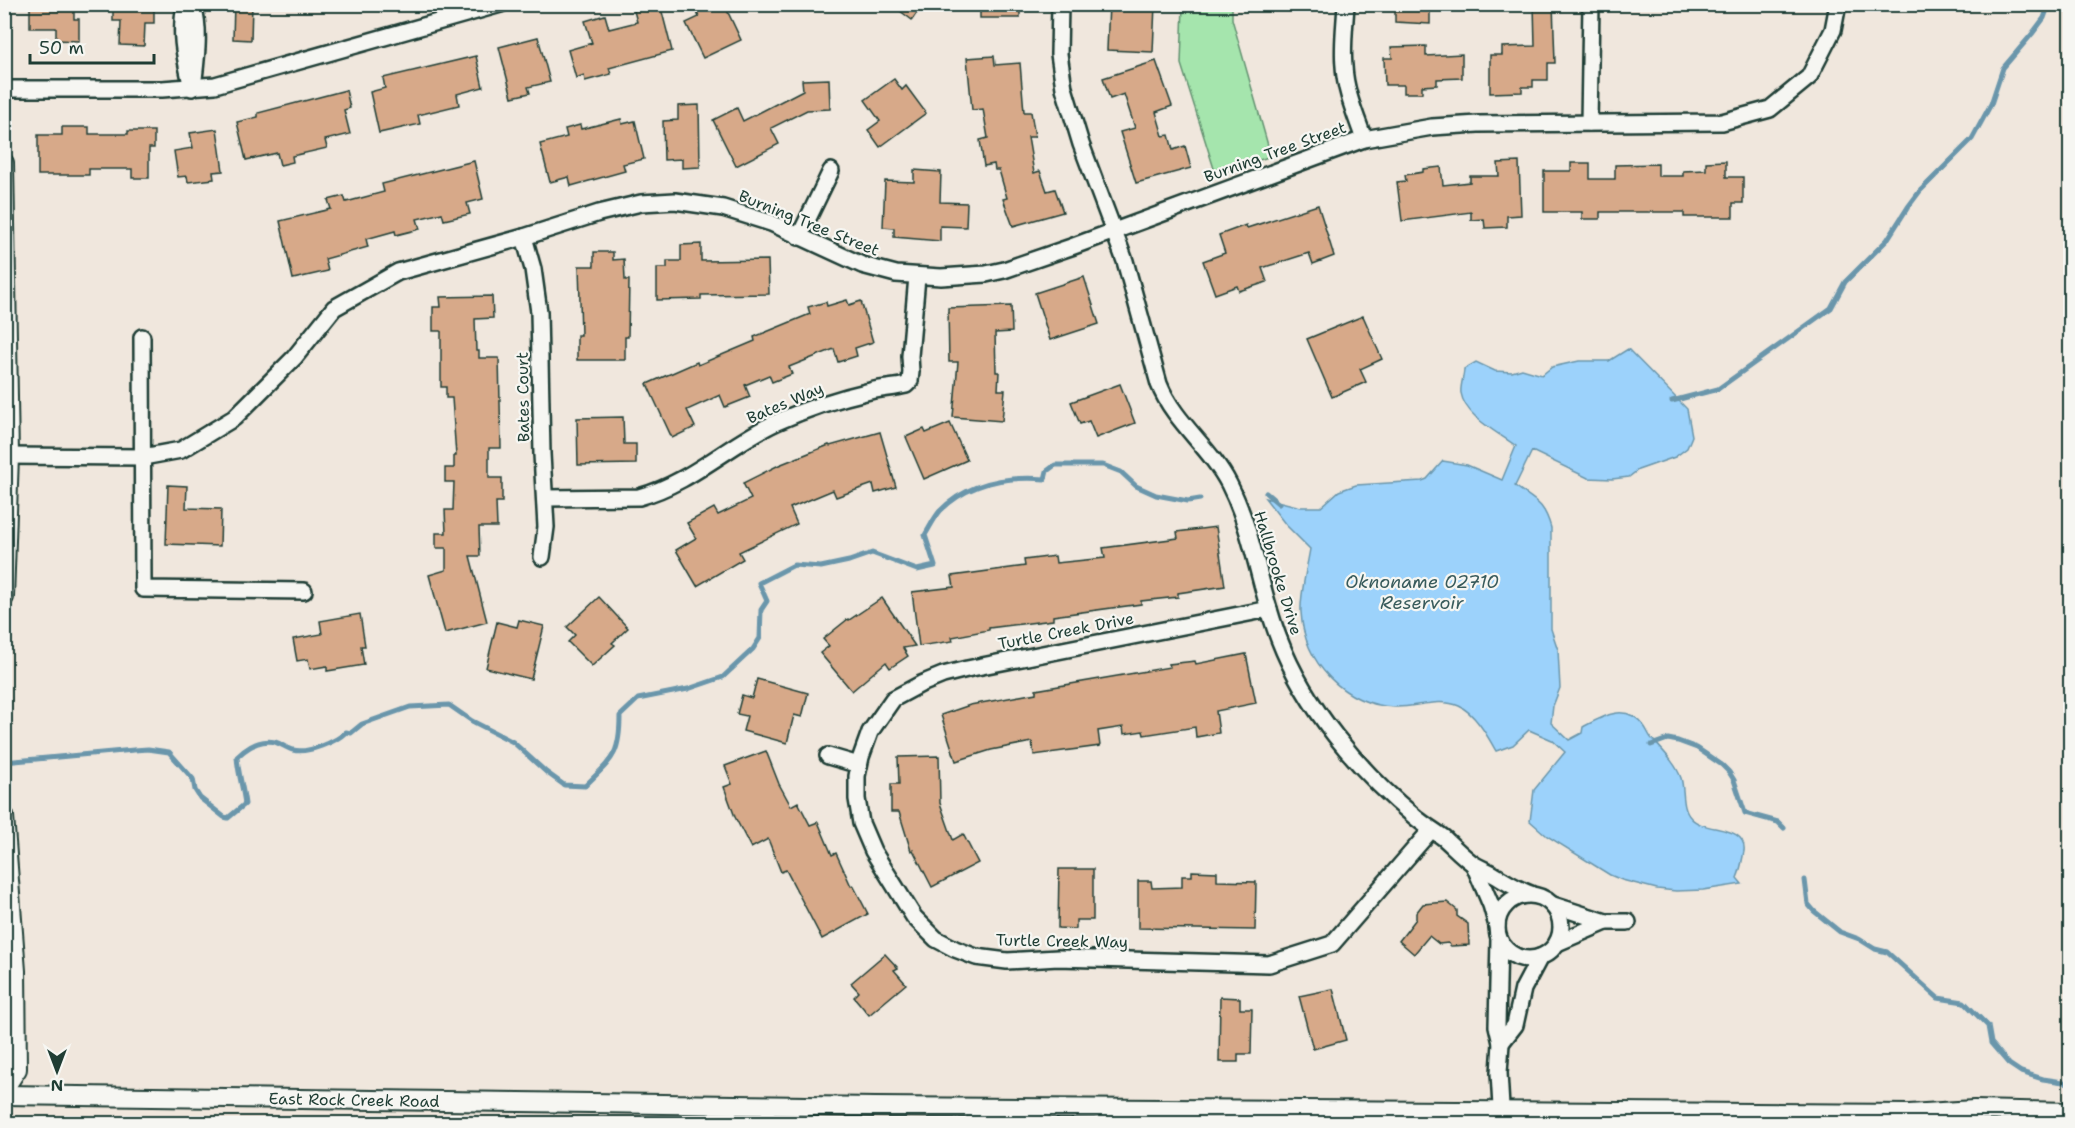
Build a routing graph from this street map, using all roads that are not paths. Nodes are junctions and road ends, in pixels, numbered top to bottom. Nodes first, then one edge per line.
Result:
1 (186, 4) edge
2 (193, 4) edge
3 (501, 4) edge
4 (1060, 4) edge
5 (1346, 4) edge
6 (1591, 4) edge
7 (1838, 4) edge
8 (192, 88) junction
9 (4, 89) edge
10 (1589, 123) junction
11 (1364, 139) junction
12 (4, 163) edge
13 (831, 171) dead end
14 (1113, 231) junction
15 (524, 237) junction
16 (799, 237) junction
17 (917, 277) junction
18 (142, 337) dead end
19 (6, 456) edge
20 (143, 457) junction
21 (545, 498) junction
22 (542, 558) dead end
23 (304, 591) dead end
24 (4, 597) edge
25 (1269, 609) junction
26 (881, 713) joint
27 (828, 756) dead end
28 (859, 765) junction
29 (4, 816) edge
30 (1431, 830) junction
31 (1474, 865) junction
32 (1531, 894) junction
33 (1553, 905) junction
34 (1606, 922) junction
35 (1628, 922) dead end
36 (1498, 933) junction
37 (1557, 943) junction
38 (1540, 957) junction
39 (1501, 1043) junction
40 (4, 1089) edge
41 (4, 1095) edge
42 (2070, 1112) edge
43 (1501, 1117) edge

1 - 8 street
2 - 8 street
3 - 8 street
4 - 14 street, Hallbrooke Drive
5 - 11 street
6 - 10 street
7 - 10 street, Burning Tree Street
8 - 9 street
10 - 11 street, Burning Tree Street
11 - 14 street, Burning Tree Street
12 - 19 street
13 - 16 street
14 - 17 street, Burning Tree Street
14 - 25 street, Hallbrooke Drive
15 - 16 street, Burning Tree Street
15 - 20 street, Burning Tree Street
15 - 21 street, Bates Court
16 - 17 street, Burning Tree Street
17 - 21 street, Bates Way
18 - 20 street
19 - 20 street, Burning Tree Street
19 - 24 street
20 - 23 street
21 - 22 street, Bates Court
25 - 26 street, Turtle Creek Drive
25 - 30 street, Hallbrooke Drive
26 - 28 street, Turtle Creek Way
27 - 28 street
28 - 30 street, Turtle Creek Way
29 - 40 street
30 - 31 street, Hallbrooke Drive
31 - 32 street, Hallbrooke Drive
31 - 36 street, Hallbrooke Drive
32 - 33 street, Hallbrooke Drive
32 - 36 street, Hallbrooke Drive
33 - 34 street, Hallbrooke Drive
33 - 37 street
34 - 35 street
34 - 37 street, Hallbrooke Drive
36 - 38 street
36 - 39 street, Hallbrooke Drive
37 - 38 street, Hallbrooke Drive
38 - 39 street, Hallbrooke Drive
39 - 43 street, Hallbrooke Drive
41 - 43 street, East Rock Creek Road
42 - 43 street, East Rock Creek Road

